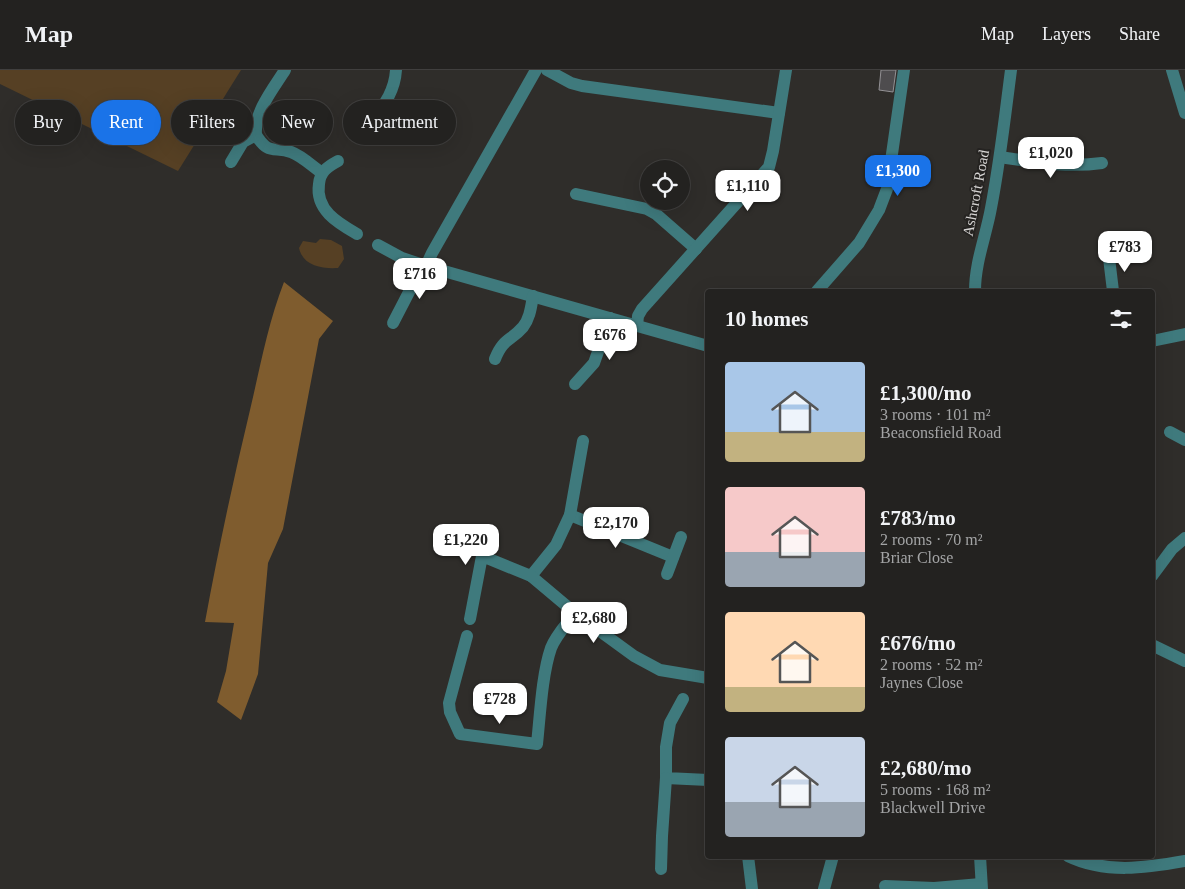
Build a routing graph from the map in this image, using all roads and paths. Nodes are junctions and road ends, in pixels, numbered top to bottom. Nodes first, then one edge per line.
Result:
1 (285, 70) edge
2 (396, 70) edge
3 (536, 70) edge
4 (547, 70) edge
5 (786, 70) edge
6 (904, 70) edge
7 (1011, 70) edge
8 (1172, 70) edge
9 (387, 100) edge
10 (779, 113) junction
11 (1185, 113) edge
12 (256, 135) junction
13 (1000, 157) junction
14 (338, 161) dead end
15 (231, 162) dead end
16 (1102, 163) dead end
17 (322, 172) junction
18 (576, 194) dead end
19 (357, 234) dead end
20 (378, 245) dead end
21 (696, 249) junction
22 (1109, 258) dead end
23 (424, 265) junction
24 (819, 289) edge
25 (975, 289) edge
26 (1113, 289) edge
27 (533, 296) junction
28 (610, 318) junction
29 (393, 323) dead end
30 (636, 326) junction
31 (1185, 334) edge
32 (1155, 340) edge
33 (705, 345) edge
34 (494, 359) dead end
35 (575, 384) dead end
36 (1170, 432) dead end
37 (1185, 440) edge
38 (583, 442) dead end
39 (570, 515) junction
40 (682, 537) dead end
41 (1185, 538) edge
42 (673, 557) junction
43 (1155, 572) edge
44 (667, 574) dead end
45 (531, 576) junction
46 (575, 613) junction
47 (470, 619) dead end
48 (467, 636) dead end
49 (1155, 647) edge
50 (1185, 661) edge
51 (705, 678) edge
52 (682, 699) dead end
53 (666, 778) junction
54 (705, 780) edge
55 (748, 859) edge
56 (832, 859) edge
57 (980, 859) edge
58 (1073, 859) edge
59 (1185, 861) edge
60 (661, 868) dead end
61 (885, 886) dead end
62 (982, 886) edge
63 (752, 889) edge
64 (824, 889) edge

1 - 12 street
2 - 9 street
3 - 23 street
4 - 10 street
5 - 10 street
6 - 24 street
7 - 13 street, Ashcroft Road
8 - 11 street
10 - 21 street
12 - 15 street
12 - 17 street
13 - 16 street
13 - 25 street, Ashcroft Road
14 - 17 street
17 - 19 street
18 - 21 street
20 - 23 street
21 - 30 street
22 - 26 street
23 - 27 street
23 - 29 street
27 - 28 street
27 - 34 street
28 - 30 street
28 - 35 street
30 - 33 street
31 - 32 street
36 - 37 street
38 - 39 street
39 - 42 street
39 - 45 street
40 - 42 street
41 - 43 street
42 - 44 street
45 - 46 street
45 - 47 street
46 - 48 street
46 - 51 street
49 - 50 street
52 - 53 street
53 - 54 street
53 - 60 street
55 - 63 street
56 - 64 street
57 - 62 street
58 - 59 street
61 - 62 street

